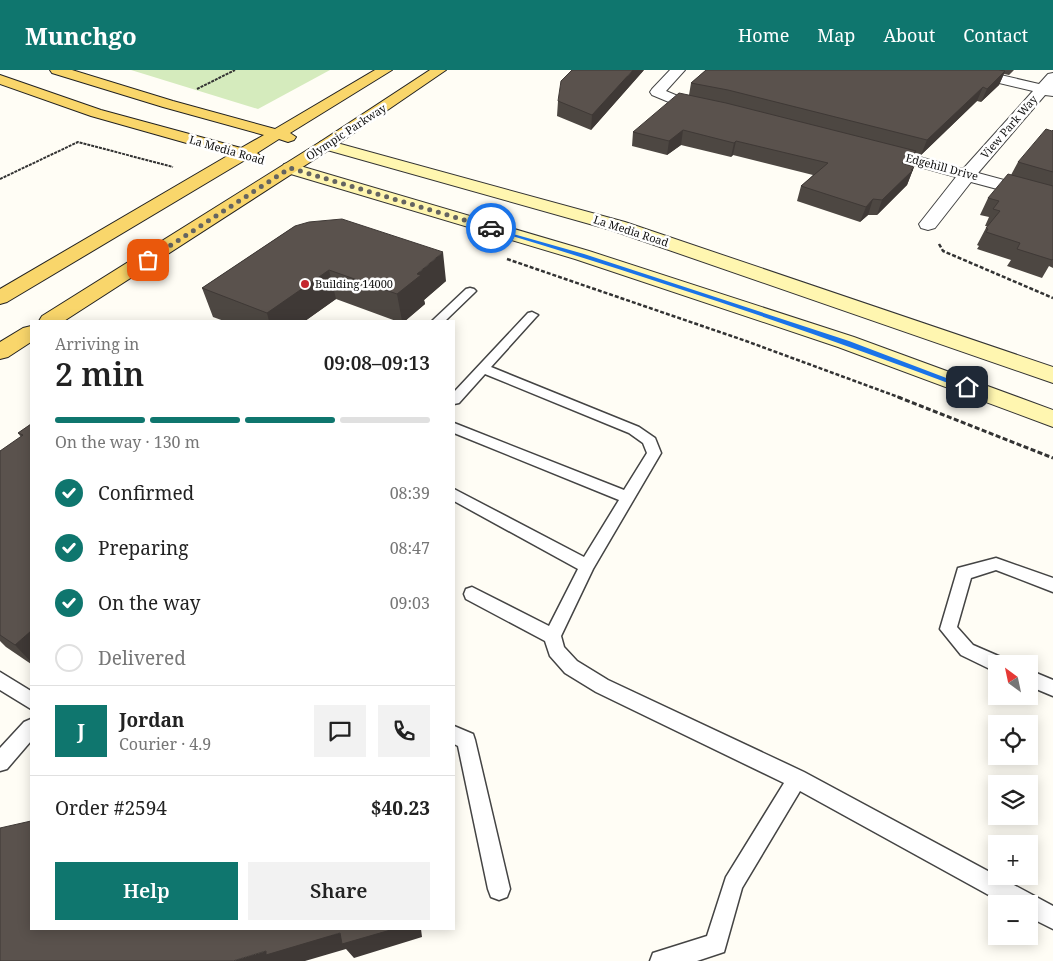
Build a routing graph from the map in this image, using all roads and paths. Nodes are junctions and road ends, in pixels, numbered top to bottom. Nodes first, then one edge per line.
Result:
1 (56, 70) edge
2 (235, 70) edge
3 (385, 70) edge
4 (439, 70) edge
5 (678, 70) edge
6 (962, 70) edge
7 (1053, 77) edge
8 (0, 79) edge
9 (1047, 91) edge
10 (191, 92) dead end
11 (725, 111) edge
12 (276, 134) junction
13 (326, 145) junction
14 (865, 147) edge
15 (243, 154) junction
16 (290, 168) junction
17 (180, 169) dead end
18 (968, 174) junction
19 (0, 179) edge
20 (1053, 199) edge
21 (928, 224) joint
22 (505, 259) dead end
23 (470, 291) dead end
24 (0, 298) edge
25 (1053, 298) edge
26 (532, 315) dead end
27 (52, 320) edge
28 (439, 320) edge
29 (30, 334) edge
30 (0, 352) edge
31 (483, 368) junction
32 (1053, 375) edge
33 (455, 399) edge
34 (1053, 419) edge
35 (455, 428) edge
36 (1053, 458) edge
37 (455, 495) edge
38 (629, 498) junction
39 (587, 566) junction
40 (1053, 585) edge
41 (472, 594) dead end
42 (552, 636) junction
43 (988, 660) edge
44 (0, 680) edge
45 (1038, 682) edge
46 (1053, 688) edge
47 (30, 700) edge
48 (30, 729) edge
49 (455, 735) edge
50 (0, 762) edge
51 (797, 779) junction
52 (499, 889) dead end
53 (1011, 895) edge
54 (1038, 910) edge
55 (1053, 918) edge
56 (660, 961) edge

1 - 12 main road, La Media Road
2 - 10 path
3 - 12 main road
4 - 13 main road, Olympic Parkway
5 - 11 street
6 - 9 street
7 - 9 street, View Park Way
8 - 15 main road, La Media Road
9 - 18 street, View Park Way
12 - 13 main road, La Media Road
12 - 15 main road
13 - 16 main road, Olympic Parkway
13 - 32 main road, La Media Road
14 - 18 street, Edgehill Drive
15 - 16 main road, La Media Road
15 - 24 main road
16 - 27 main road, Olympic Parkway
16 - 34 main road, La Media Road
17 - 19 path
18 - 20 street, Edgehill Drive
18 - 21 street, View Park Way
21 - 25 path
22 - 36 path
23 - 28 lane
26 - 31 lane
29 - 30 main road
31 - 33 lane
31 - 38 lane
35 - 38 lane
37 - 39 lane
38 - 39 lane
39 - 42 lane
40 - 43 lane
41 - 42 lane
42 - 51 lane
44 - 47 lane
45 - 46 lane
48 - 50 lane
49 - 52 lane
51 - 53 lane
51 - 56 lane
54 - 55 lane

